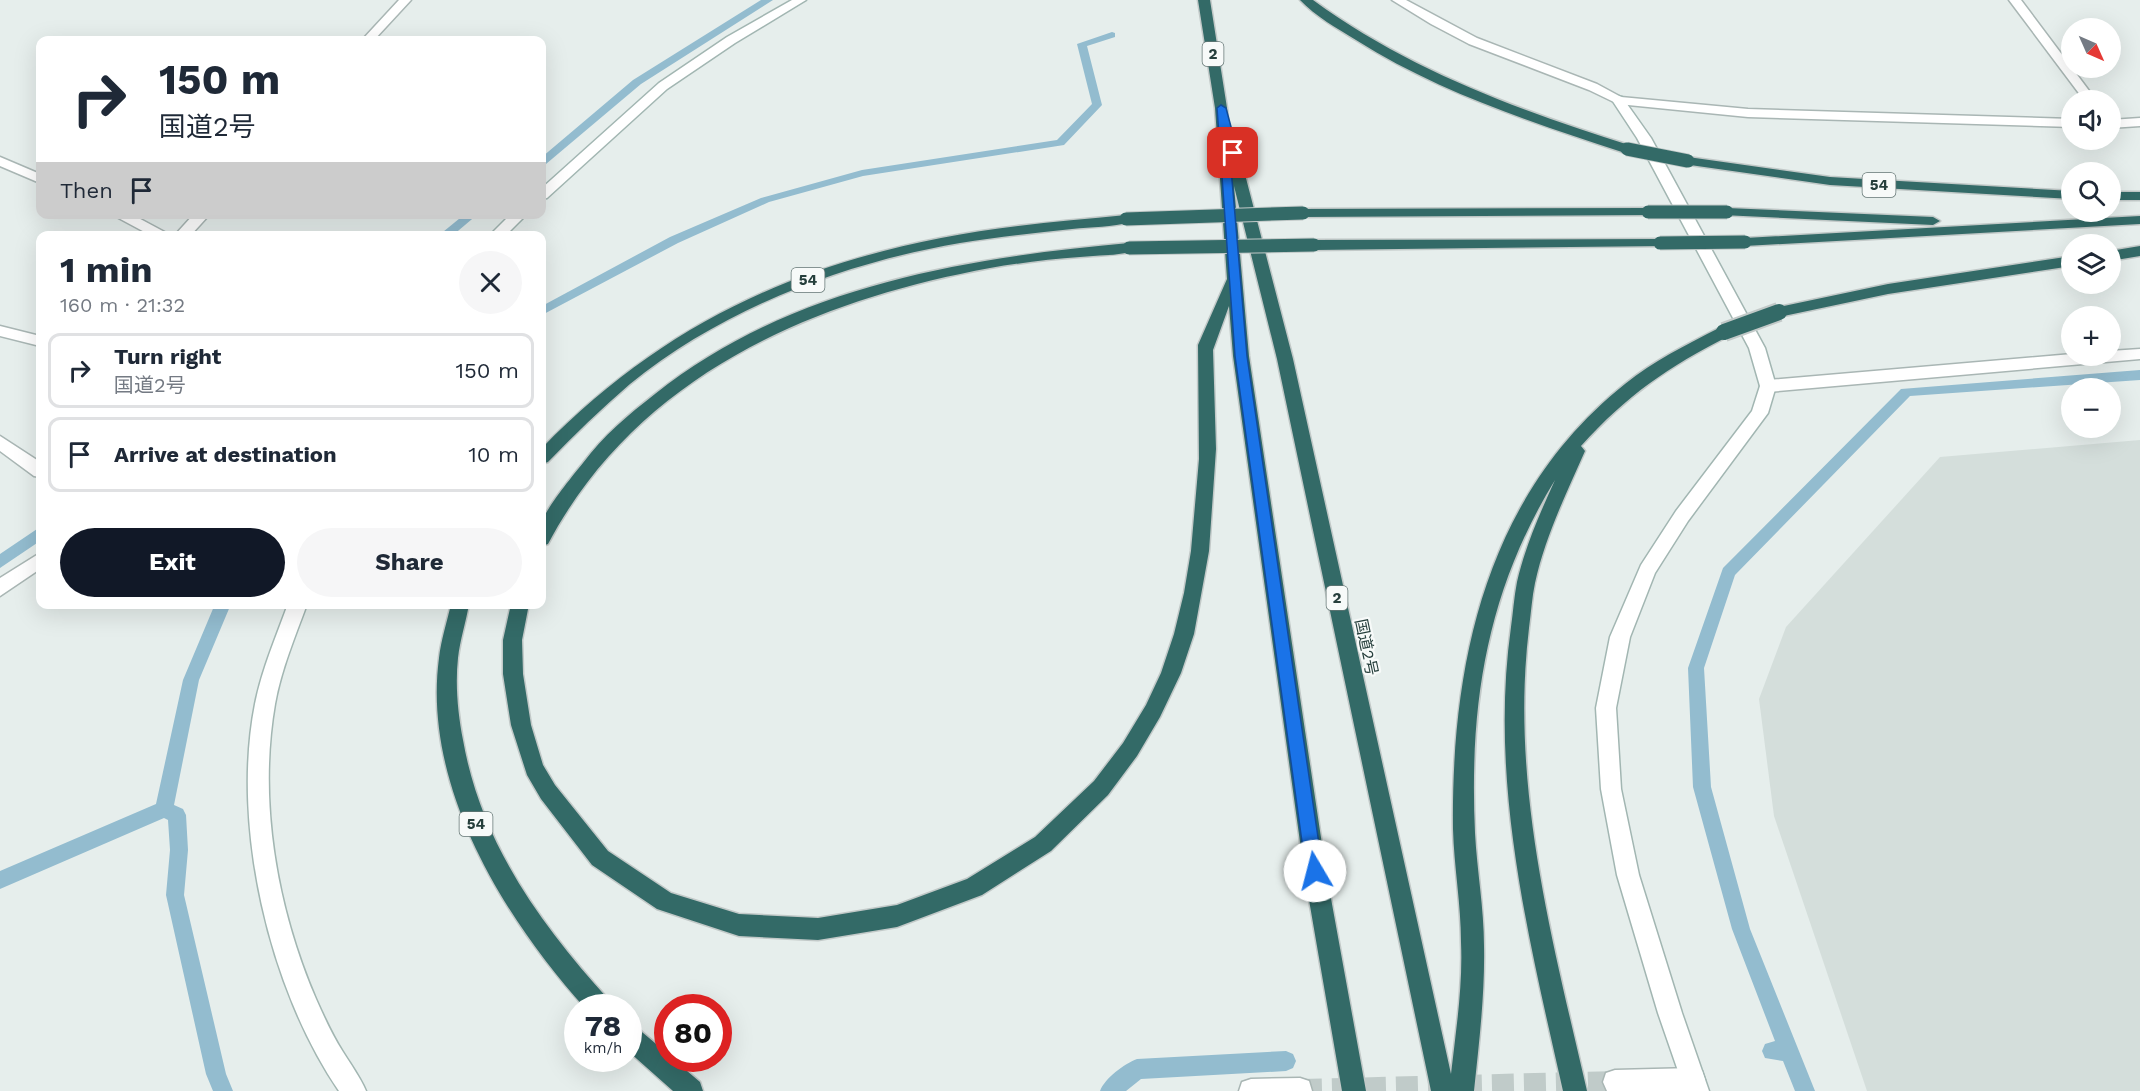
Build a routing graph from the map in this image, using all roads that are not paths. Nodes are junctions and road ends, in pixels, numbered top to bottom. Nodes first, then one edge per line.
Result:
1 (405, 0) edge
2 (800, 0) edge
3 (1204, 0) edge
4 (1306, 0) edge
5 (1398, 0) edge
6 (2015, 0) edge
7 (372, 36) edge
8 (2082, 90) edge
9 (1618, 100) junction
10 (1221, 108) junction
11 (2140, 122) edge
12 (2061, 123) edge
13 (2121, 123) edge
14 (0, 161) edge
15 (36, 178) edge
16 (546, 191) edge
17 (2061, 194) edge
18 (2121, 196) edge
19 (2140, 196) edge
20 (129, 219) edge
21 (198, 219) edge
22 (515, 219) edge
23 (2140, 220) edge
24 (2031, 225) junction
25 (154, 231) edge
26 (186, 231) edge
27 (501, 231) edge
28 (2140, 251) edge
29 (2121, 254) edge
30 (2061, 263) edge
31 (1235, 278) junction
32 (0, 331) edge
33 (36, 340) edge
34 (2140, 354) edge
35 (1768, 387) junction
36 (1591, 423) junction
37 (0, 442) edge
38 (546, 453) edge
39 (36, 468) edge
40 (546, 529) edge
41 (36, 563) edge
42 (0, 588) edge
43 (296, 609) edge
44 (458, 609) edge
45 (519, 609) edge
46 (587, 994) edge
47 (642, 1047) edge
48 (1615, 1082) tunnel mouth
49 (1695, 1085) edge
50 (1300, 1090) edge
51 (354, 1091) edge
52 (691, 1091) edge
53 (1251, 1091) edge
54 (1354, 1091) edge
55 (1443, 1091) edge
56 (1462, 1091) edge
57 (1575, 1091) edge

1 - 7 street
2 - 16 street
3 - 10 highway, 国道2号 / 2
4 - 17 highway, 54, bridge
5 - 9 street
6 - 8 street
9 - 12 street
9 - 35 street
10 - 31 highway, 国道2号 / 2
10 - 55 highway, 国道2号 / 2
11 - 13 street
14 - 15 street
18 - 19 highway
20 - 25 street
21 - 26 street
22 - 27 street
23 - 24 highway, 54
24 - 38 highway, 54, bridge
24 - 40 highway, bridge
28 - 29 highway
30 - 36 highway, bridge
31 - 45 highway
31 - 54 highway, 国道2号 / 2
32 - 33 street
34 - 35 street
35 - 49 street
36 - 56 highway
36 - 57 highway
37 - 39 street
41 - 42 street
43 - 51 street
44 - 46 highway, 54
47 - 52 highway
48 - 49 street
50 - 53 street

